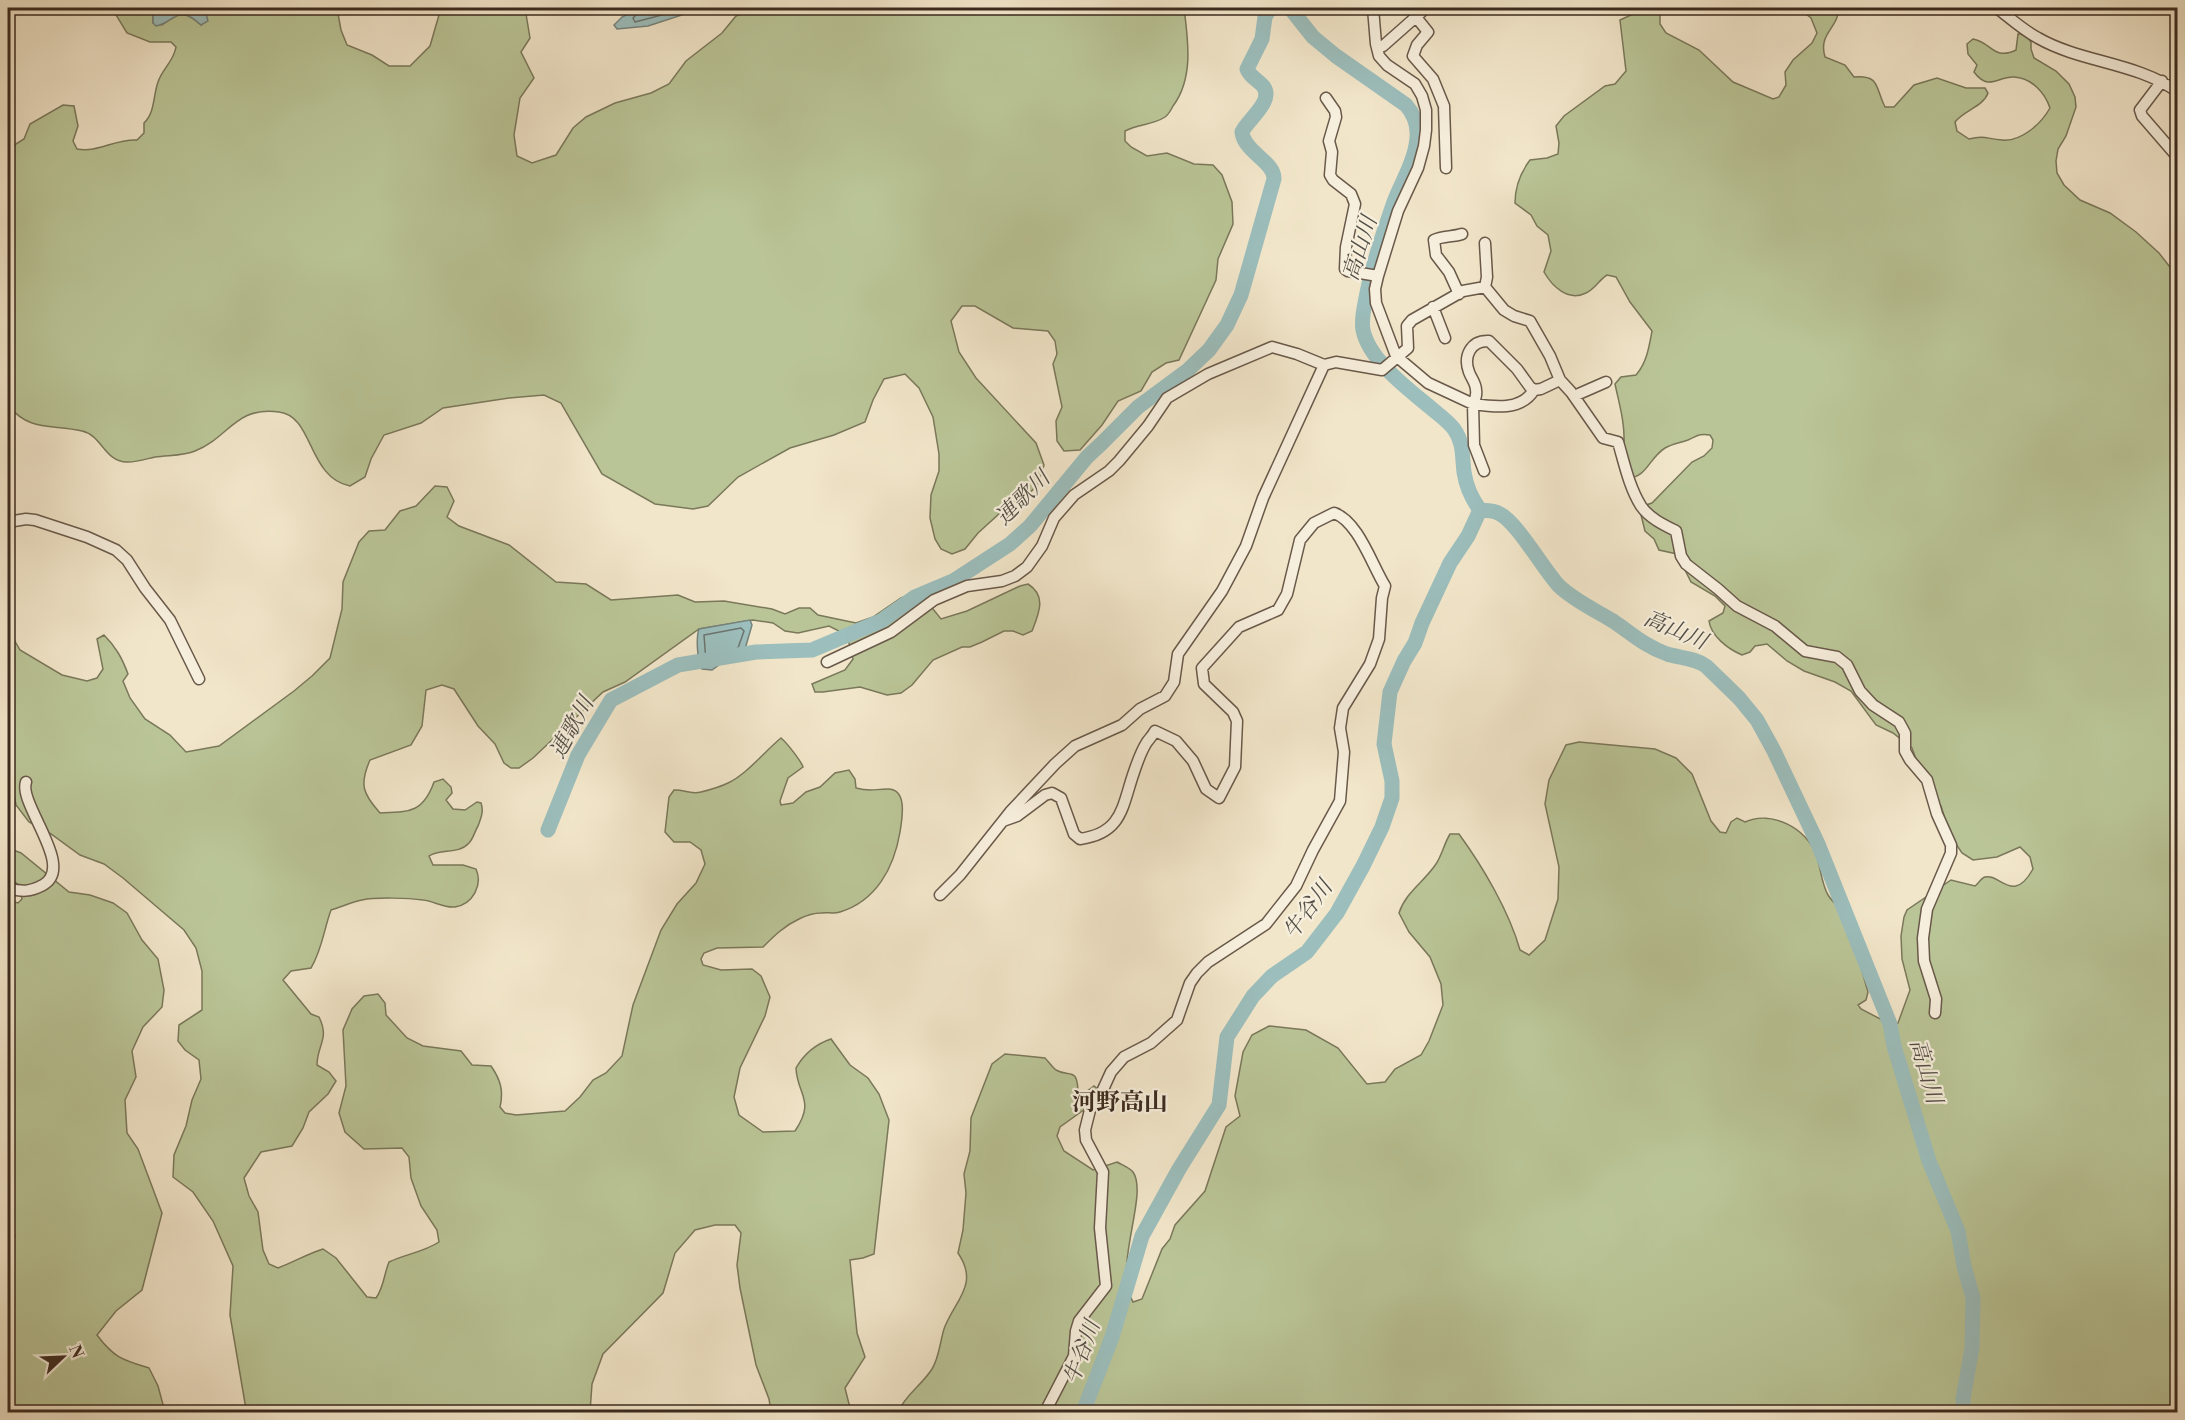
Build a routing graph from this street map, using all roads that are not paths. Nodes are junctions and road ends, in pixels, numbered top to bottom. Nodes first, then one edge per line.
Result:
1 (1373, 8) edge
2 (1426, 8) edge
3 (1997, 8) edge
4 (1416, 17) junction
5 (1377, 48) junction
6 (2162, 81) junction
7 (2178, 92) edge
8 (1326, 98) dead end
9 (2174, 153) dead end
10 (1446, 168) dead end
11 (1462, 234) dead end
12 (1485, 243) dead end
13 (1373, 275) junction
14 (1485, 287) junction
15 (1459, 294) junction
16 (1433, 307) junction
17 (1445, 338) dead end
18 (1396, 356) junction
19 (1324, 365) junction
20 (1560, 380) junction
21 (1606, 382) dead end
22 (1534, 390) junction
23 (1574, 396) junction
24 (1473, 404) junction
25 (1484, 471) dead end
26 (8, 522) edge
27 (827, 662) dead end
28 (199, 679) dead end
29 (26, 782) dead end
30 (1003, 821) junction
31 (8, 888) edge
32 (940, 895) dead end
33 (1935, 1013) dead end
34 (1045, 1413) edge

1 - 5 street
2 - 4 street
3 - 6 street
4 - 5 street
4 - 10 street
5 - 13 street
6 - 7 street
6 - 9 street
8 - 13 street
11 - 15 street
12 - 14 street
13 - 18 street
14 - 15 street
14 - 20 street
15 - 16 street
16 - 17 street
16 - 18 street
18 - 19 street
18 - 24 street
19 - 27 street
19 - 30 street
20 - 22 street
20 - 23 street
21 - 23 street
22 - 24 street
22 - 24 street
23 - 33 street
24 - 25 street
26 - 28 street
29 - 31 street
30 - 32 street
30 - 34 street

